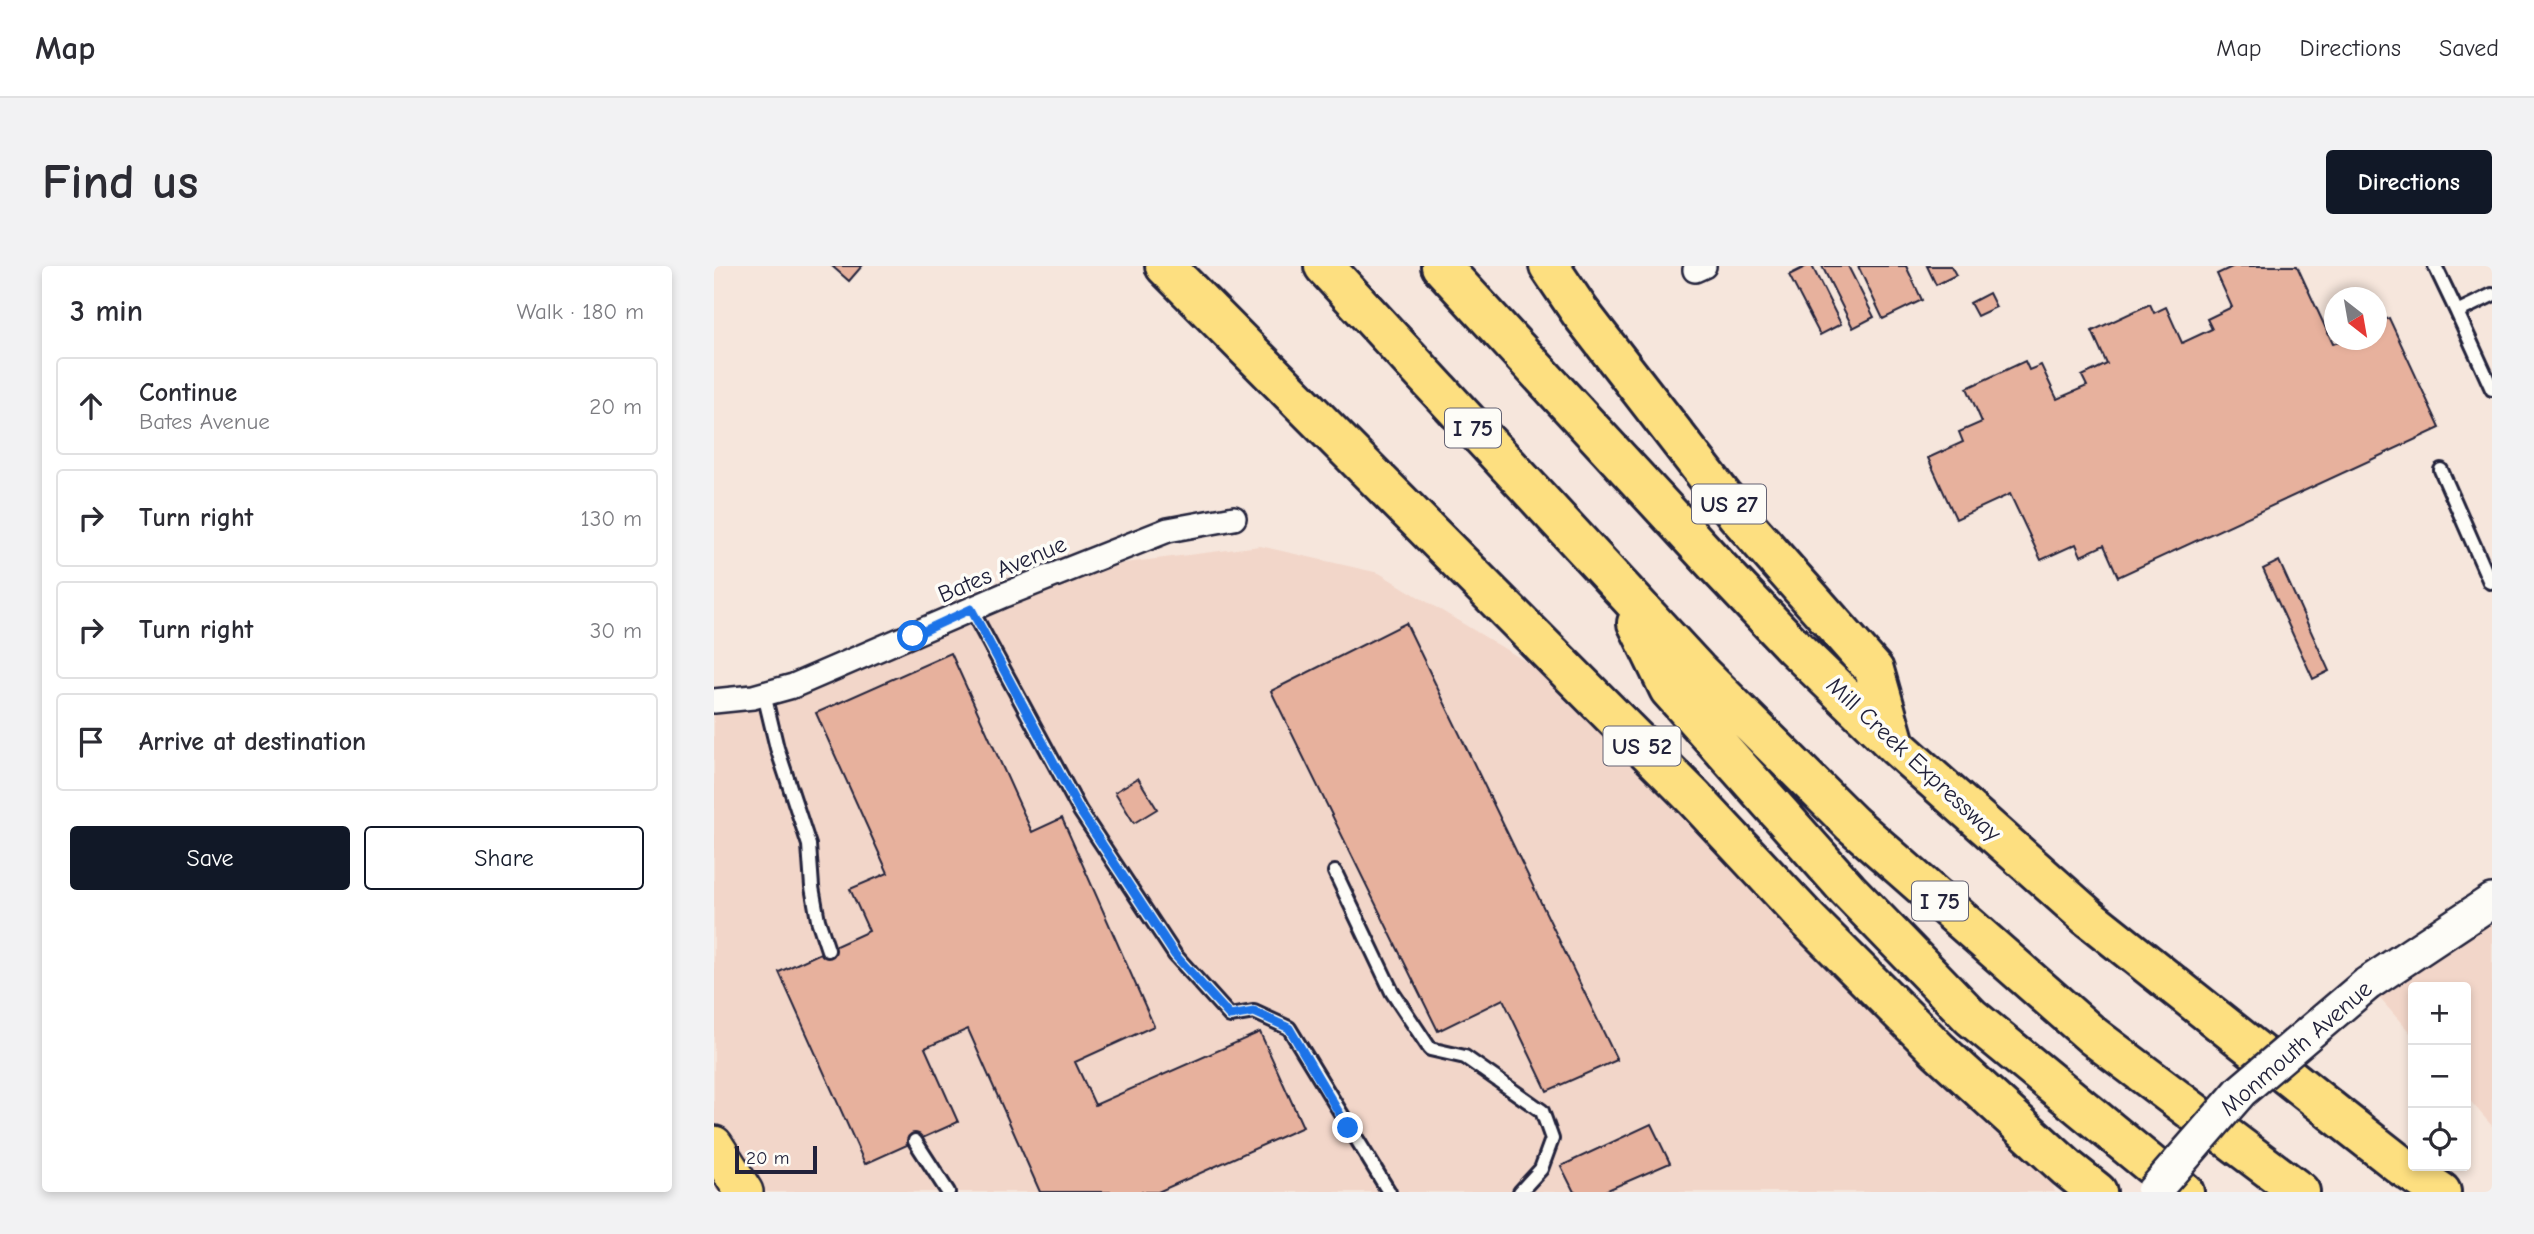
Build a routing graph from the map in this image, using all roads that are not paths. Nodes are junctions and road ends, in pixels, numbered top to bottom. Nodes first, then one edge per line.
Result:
1 (1165, 266) edge
2 (1324, 266) edge
3 (1441, 266) edge
4 (1549, 266) edge
5 (2435, 266) edge
6 (2492, 295) edge
7 (2457, 312) junction
8 (2492, 389) edge
9 (2441, 470) dead end
10 (1234, 518) dead end
11 (2492, 582) edge
12 (1621, 590) junction
13 (971, 609) junction
14 (764, 694) junction
15 (714, 701) edge
16 (1896, 746) junction
17 (1335, 872) dead end
18 (2492, 901) edge
19 (828, 950) dead end
20 (915, 1141) dead end
21 (714, 1145) edge
22 (744, 1192) edge
23 (948, 1192) edge
24 (1389, 1192) edge
25 (1520, 1192) edge
26 (2096, 1192) edge
27 (2152, 1192) edge
28 (2184, 1192) edge
29 (2300, 1192) edge
30 (2441, 1192) edge

1 - 26 highway, US 52
2 - 12 highway, I 75
3 - 16 highway, Mill Creek Expressway
4 - 16 highway, US 27
5 - 7 lane
6 - 7 lane
7 - 8 lane
9 - 11 lane
10 - 13 street, Bates Avenue
12 - 28 highway
12 - 29 highway, I 75
13 - 14 street, Bates Avenue
13 - 24 lane
14 - 15 street, Bates Avenue
14 - 19 lane
16 - 30 highway, Mill Creek Expressway
17 - 25 lane
18 - 27 street, Monmouth Avenue, bridge
20 - 23 lane
21 - 22 main road

